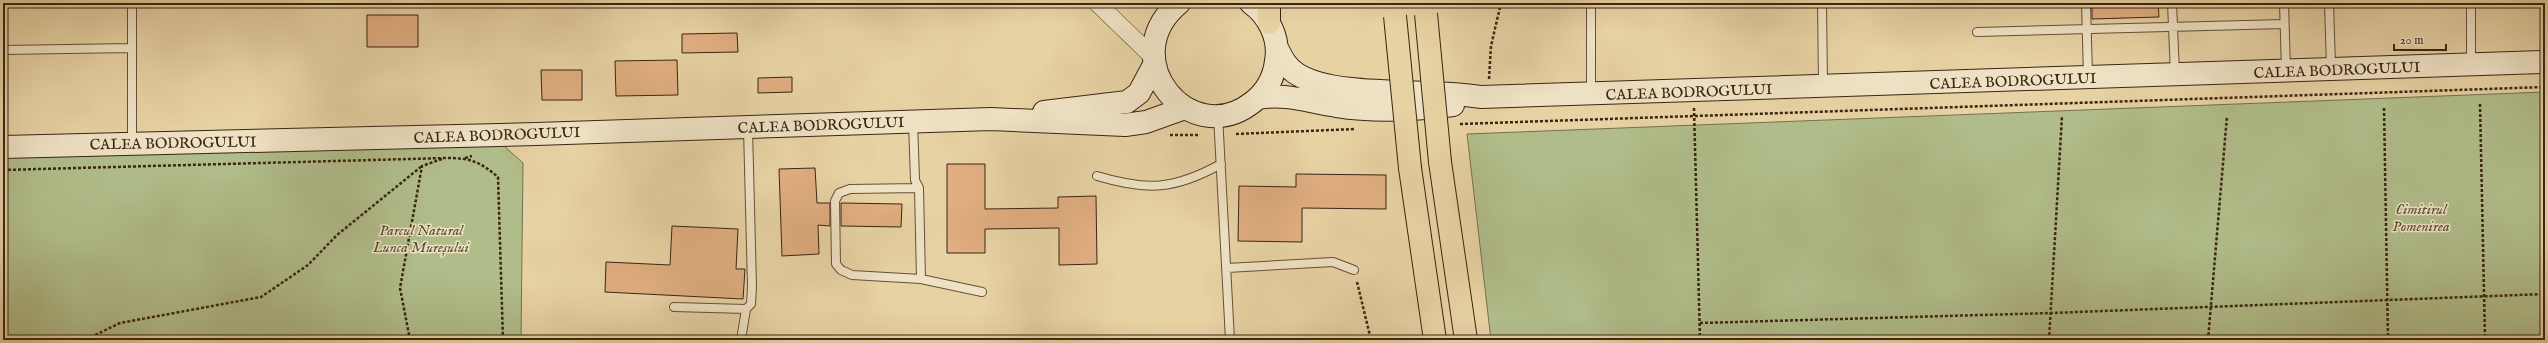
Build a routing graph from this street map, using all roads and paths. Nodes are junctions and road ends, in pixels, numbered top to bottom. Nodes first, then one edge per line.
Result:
1 (132, 3) edge
2 (1097, 3) edge
3 (1179, 3) edge
4 (1251, 3) edge
5 (1501, 3) edge
6 (1591, 3) edge
7 (1822, 3) edge
8 (2086, 3) edge
9 (2172, 3) edge
10 (2284, 3) edge
11 (2329, 3) edge
12 (2471, 3) edge
13 (1425, 8) edge
14 (1395, 10) edge
15 (1269, 13) edge
16 (2284, 24) junction
17 (2173, 26) junction
18 (2087, 29) junction
19 (1977, 32) dead end
20 (132, 48) junction
21 (1277, 48) junction
22 (3, 50) edge
23 (1153, 61) junction
24 (2545, 62) edge
25 (2471, 65) junction
26 (2331, 70) junction
27 (2286, 71) junction
28 (2175, 75) junction
29 (2088, 78) junction
30 (2545, 87) edge
31 (1823, 88) junction
32 (1693, 92) junction
33 (1591, 95) junction
34 (1485, 97) junction
35 (1258, 98) junction
36 (2480, 104) dead end
37 (1185, 108) junction
38 (2384, 108) dead end
39 (1218, 115) junction
40 (1694, 116) junction
41 (2062, 116) dead end
42 (2227, 116) dead end
43 (991, 119) junction
44 (913, 122) junction
45 (1456, 124) dead end
46 (748, 127) junction
47 (1357, 129) dead end
48 (1204, 134) dead end
49 (1233, 134) dead end
50 (1182, 135) dead end
51 (132, 144) junction
52 (3, 147) edge
53 (446, 158) junction
54 (1221, 164) junction
55 (422, 166) junction
56 (3, 170) edge
57 (1097, 176) dead end
58 (919, 188) junction
59 (1227, 268) junction
60 (1354, 270) joint
61 (922, 279) junction
62 (982, 292) dead end
63 (2545, 294) edge
64 (2484, 296) junction
65 (2388, 299) junction
66 (2210, 305) junction
67 (674, 307) dead end
68 (746, 308) junction
69 (2052, 313) junction
70 (1700, 323) junction
71 (76, 340) edge
72 (410, 340) edge
73 (503, 340) edge
74 (741, 340) edge
75 (1230, 340) edge
76 (1371, 340) edge
77 (1435, 340) edge
78 (1466, 340) edge
79 (1700, 340) edge
80 (2049, 340) edge
81 (2208, 340) edge
82 (2388, 340) edge
83 (2485, 340) edge

1 - 20 lane
2 - 23 street
3 - 23 main road, CALEA BODROGULUI
4 - 15 main road, CALEA BODROGULUI
5 - 34 path
6 - 33 lane
7 - 31 lane
8 - 18 lane
9 - 17 lane
10 - 16 lane
11 - 26 lane
12 - 25 lane
13 - 78 highway, bridge
14 - 77 highway, bridge
15 - 21 main road, CALEA BODROGULUI
16 - 17 lane
16 - 27 lane
17 - 18 lane
17 - 28 lane
18 - 19 lane
18 - 29 lane
20 - 22 lane
20 - 51 lane
21 - 34 main road, CALEA BODROGULUI
21 - 35 main road, CALEA BODROGULUI
23 - 37 main road, CALEA BODROGULUI
23 - 43 main road, CALEA BODROGULUI
24 - 25 main road, CALEA BODROGULUI
25 - 26 main road, CALEA BODROGULUI
26 - 27 main road, CALEA BODROGULUI
27 - 28 main road, CALEA BODROGULUI
28 - 29 main road, CALEA BODROGULUI
29 - 31 main road, CALEA BODROGULUI
30 - 40 path
31 - 32 main road, CALEA BODROGULUI
32 - 33 main road, CALEA BODROGULUI
32 - 40 path
33 - 34 main road, CALEA BODROGULUI
34 - 35 main road, CALEA BODROGULUI
35 - 39 main road, CALEA BODROGULUI
36 - 64 path
37 - 39 main road, CALEA BODROGULUI
37 - 43 main road, CALEA BODROGULUI
38 - 65 path
39 - 54 lane
40 - 45 path
40 - 70 path
41 - 69 path
42 - 66 path
43 - 44 main road, CALEA BODROGULUI
44 - 46 main road, CALEA BODROGULUI
44 - 58 lane
46 - 51 main road, CALEA BODROGULUI
46 - 68 lane
47 - 49 path
48 - 50 path
51 - 52 main road, CALEA BODROGULUI
53 - 55 path
53 - 56 path
53 - 73 path
54 - 57 lane
54 - 59 lane
55 - 71 path
55 - 72 path
58 - 61 lane
58 - 61 lane
59 - 60 lane
59 - 75 lane
60 - 76 path
61 - 62 lane
63 - 64 path
64 - 65 path
64 - 83 path
65 - 66 path
65 - 82 path
66 - 69 path
66 - 81 path
67 - 68 lane
68 - 74 lane
69 - 70 path
69 - 80 path
70 - 79 path

